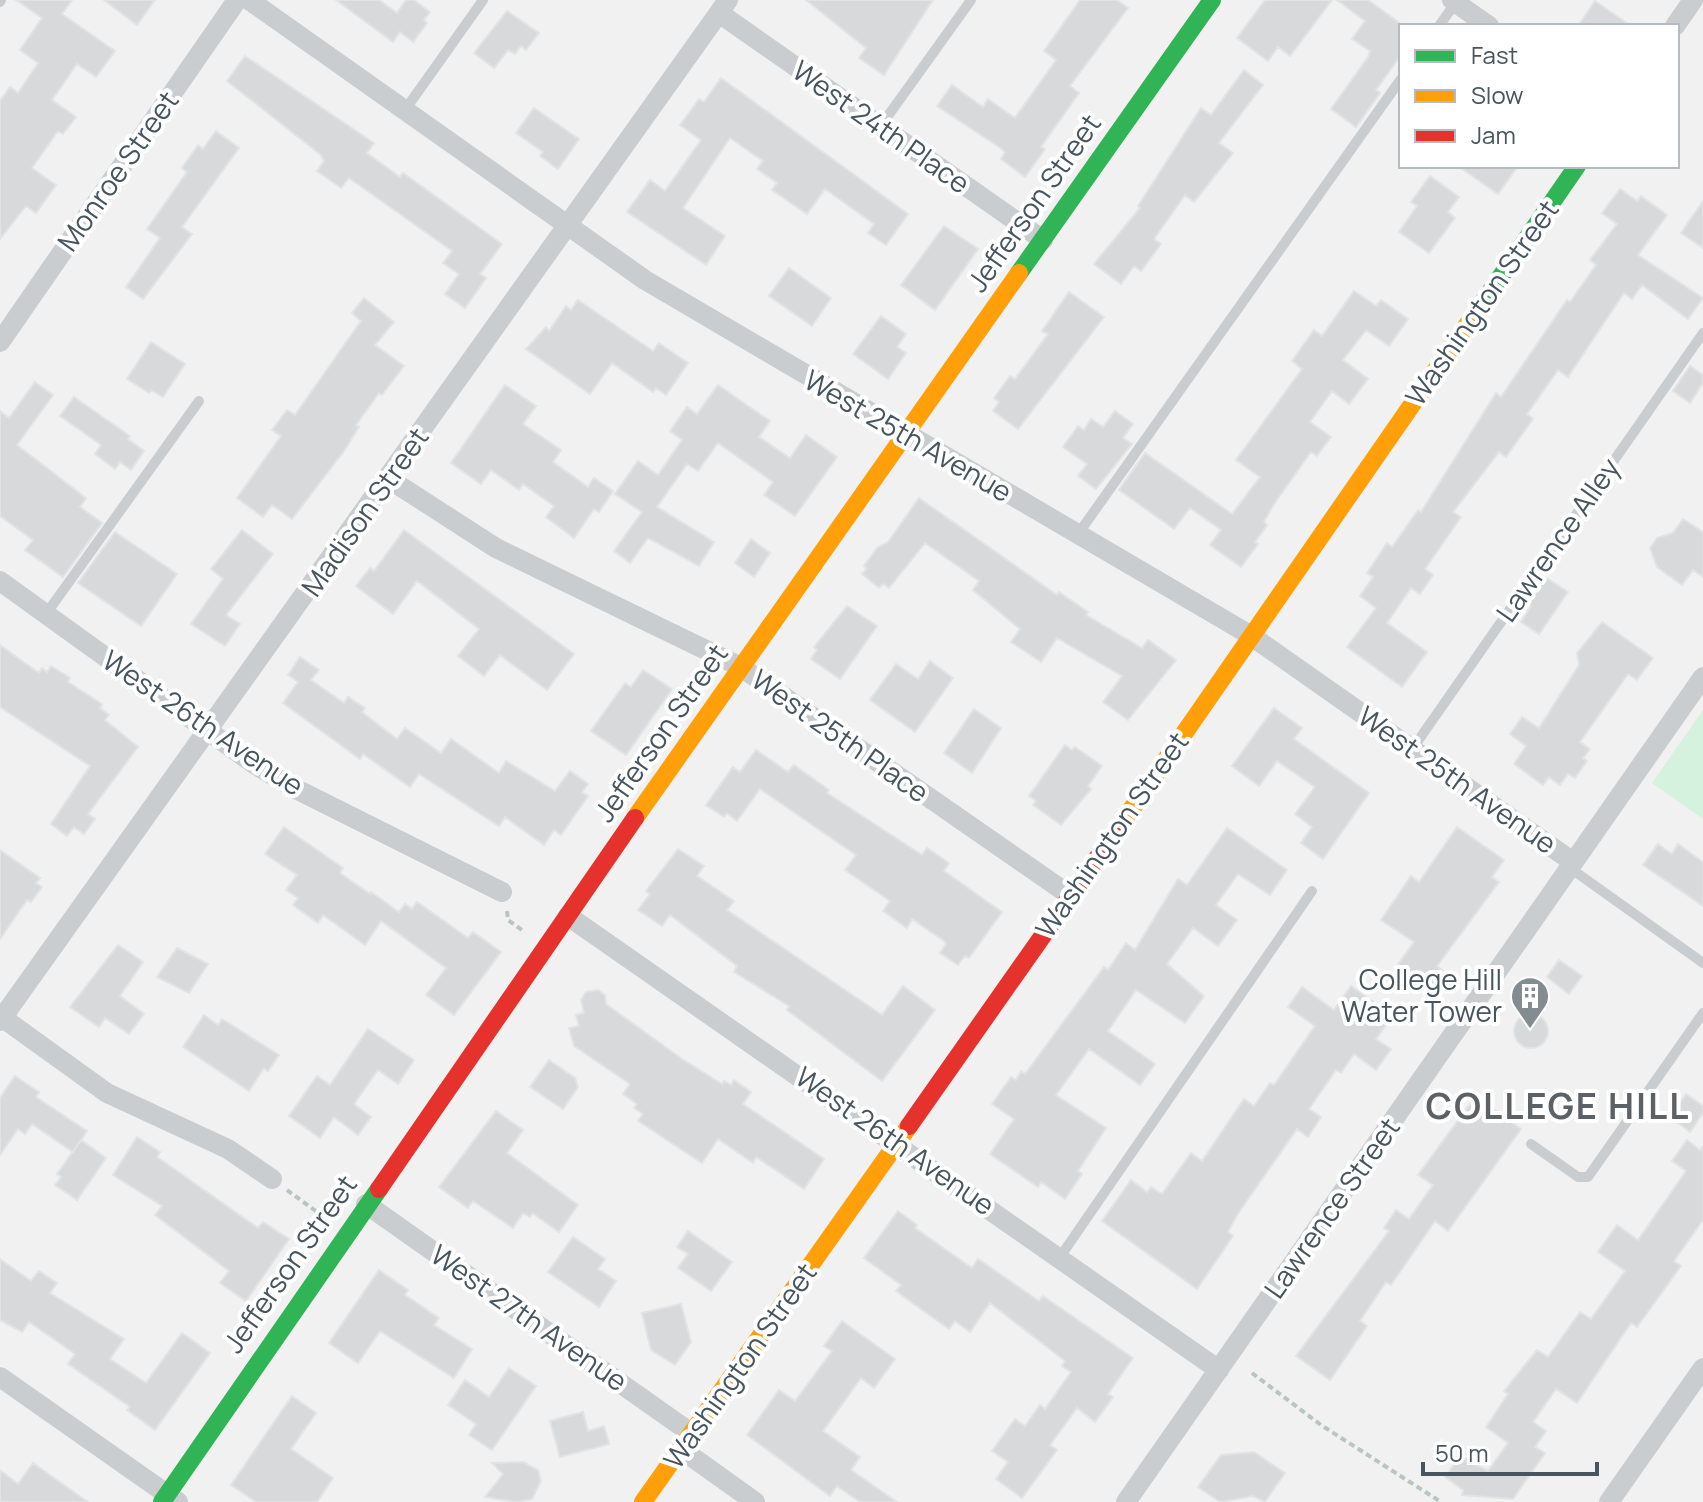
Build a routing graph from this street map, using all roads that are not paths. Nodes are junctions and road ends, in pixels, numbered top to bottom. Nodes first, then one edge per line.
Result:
1 (237, 0) edge
2 (249, 0) edge
3 (483, 0) edge
4 (971, 0) edge
5 (1212, 0) edge
6 (1693, 0) edge
7 (1455, 1) edge
8 (723, 7) edge
9 (1440, 24) edge
10 (1486, 24) edge
11 (1676, 24) edge
12 (1399, 82) edge
13 (405, 110) junction
14 (880, 127) junction
15 (1576, 168) edge
16 (568, 226) junction
17 (1043, 240) junction
18 (1703, 333) edge
19 (0, 342) edge
20 (199, 401) dead end
21 (905, 434) junction
22 (389, 479) junction
23 (1078, 535) junction
24 (0, 581) edge
25 (46, 614) junction
26 (1250, 635) junction
27 (741, 667) junction
28 (1703, 677) edge
29 (209, 731) junction
30 (1413, 748) junction
31 (1572, 865) junction
32 (1312, 891) dead end
33 (502, 892) road end
34 (1071, 896) junction
35 (568, 916) junction
36 (1703, 963) edge
37 (1703, 1013) edge
38 (1, 1018) edge
39 (897, 1142) junction
40 (1531, 1144) dead end
41 (272, 1179) road end
42 (366, 1204) junction
43 (1060, 1257) junction
44 (1703, 1368) edge
45 (1219, 1370) junction
46 (0, 1377) edge
47 (686, 1441) junction
48 (169, 1499) edge
49 (643, 1502) edge
50 (755, 1502) edge
51 (1126, 1502) edge
52 (1609, 1502) edge

1 - 19 street, Monroe Street
2 - 13 street, West 25th Avenue
3 - 13 lane
4 - 14 lane
5 - 17 street, Jefferson Street
6 - 11 street
7 - 9 lane
7 - 10 street
8 - 14 street, West 24th Place
8 - 16 street, Madison Street
12 - 23 lane
13 - 16 street, West 25th Avenue
14 - 17 street, West 24th Place
15 - 26 street, Washington Street
16 - 21 street, West 25th Avenue
16 - 22 street, Madison Street
17 - 21 street, Jefferson Street
18 - 30 lane, Lawrence Alley
20 - 25 lane
21 - 23 street, West 25th Avenue
21 - 27 street, Jefferson Street
22 - 27 street, West 25th Place
22 - 29 street, Madison Street
23 - 26 street, West 25th Avenue
24 - 25 street, West 26th Avenue
25 - 29 street, West 26th Avenue
26 - 30 street, West 25th Avenue
26 - 34 street, Washington Street
27 - 34 street, West 25th Place
27 - 35 street, Jefferson Street
28 - 31 street, Lawrence Street
29 - 33 street, West 26th Avenue
29 - 38 street, Madison Street
30 - 31 street, West 25th Avenue
31 - 36 lane
31 - 45 street, Lawrence Street
32 - 43 lane
34 - 39 street, Washington Street
35 - 39 street, West 26th Avenue
35 - 42 street, Jefferson Street
37 - 40 lane
38 - 41 street
39 - 43 street, West 26th Avenue
39 - 47 street, Washington Street
42 - 47 street, West 27th Avenue
42 - 48 street, Jefferson Street
43 - 45 street, West 26th Avenue
44 - 52 street
45 - 51 street, Lawrence Street
46 - 48 street
47 - 49 street, Washington Street
47 - 50 street, West 27th Avenue

